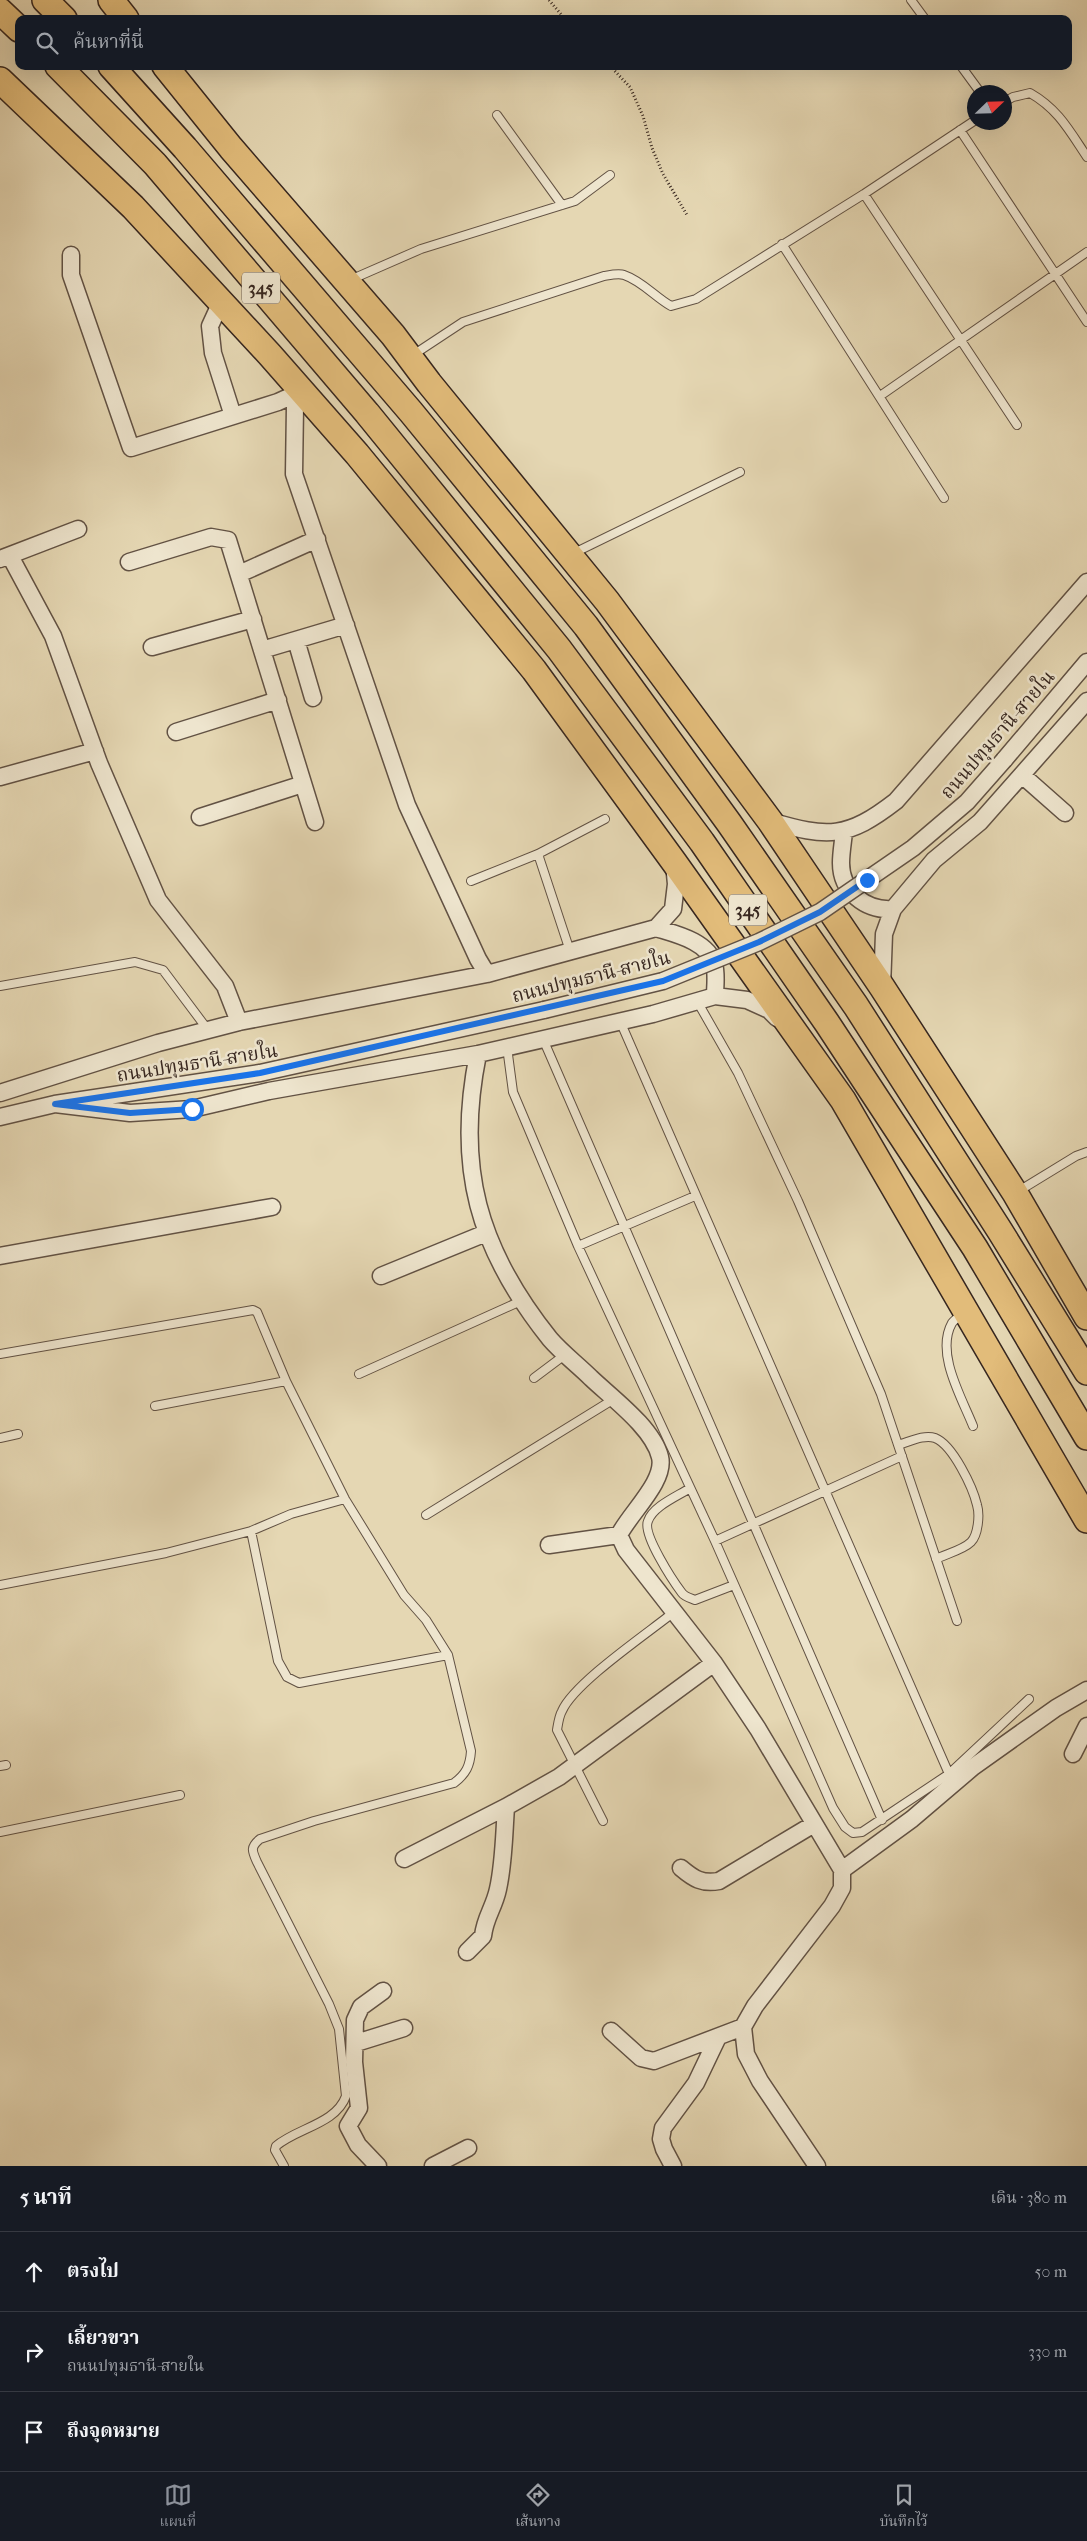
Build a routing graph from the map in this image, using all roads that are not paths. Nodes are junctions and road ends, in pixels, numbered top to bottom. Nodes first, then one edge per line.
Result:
1 (45, 0) edge
2 (111, 0) edge
3 (911, 0) edge
4 (0, 11) edge
5 (60, 15) edge
6 (123, 15) edge
7 (922, 15) edge
8 (15, 24) edge
9 (62, 70) edge
10 (115, 70) edge
11 (168, 70) edge
12 (964, 70) edge
13 (0, 80) edge
14 (975, 85) edge
15 (1012, 97) edge
16 (496, 115) dead end
17 (967, 126) edge
18 (960, 130) junction
19 (1087, 157) edge
20 (610, 175) dead end
21 (864, 194) junction
22 (562, 205) junction
23 (782, 244) junction
24 (1087, 252) edge
25 (71, 255) dead end
26 (1055, 274) junction
27 (346, 281) junction
28 (221, 302) junction
29 (1087, 322) edge
30 (334, 323) junction
31 (393, 335) junction
32 (961, 340) junction
33 (410, 358) junction
34 (302, 391) junction
35 (880, 396) junction
36 (367, 413) junction
37 (233, 416) junction
38 (1017, 425) dead end
39 (740, 472) dead end
40 (944, 498) dead end
41 (397, 502) junction
42 (78, 529) dead end
43 (317, 539) junction
44 (570, 555) junction
45 (5, 557) edge
46 (130, 562) dead end
47 (239, 574) junction
48 (1087, 582) edge
49 (253, 618) junction
50 (346, 625) junction
51 (296, 640) junction
52 (152, 647) dead end
53 (262, 650) junction
54 (1087, 662) edge
55 (313, 698) dead end
56 (278, 700) junction
57 (1087, 701) edge
58 (176, 732) dead end
59 (95, 751) junction
60 (1022, 775) junction
61 (0, 777) edge
62 (303, 784) junction
63 (1065, 814) dead end
64 (200, 817) dead end
65 (605, 819) dead end
66 (770, 821) junction
67 (315, 822) dead end
68 (844, 832) junction
69 (538, 854) junction
70 (674, 862) junction
71 (471, 881) dead end
72 (893, 909) junction
73 (656, 928) junction
74 (571, 952) junction
75 (487, 974) junction
76 (0, 986) edge
77 (882, 987) junction
78 (715, 996) junction
79 (697, 1001) junction
80 (620, 1021) junction
81 (239, 1022) junction
82 (208, 1030) junction
83 (543, 1039) junction
84 (804, 1044) junction
85 (507, 1047) junction
86 (921, 1049) junction
87 (478, 1054) junction
88 (0, 1093) edge
89 (843, 1100) junction
90 (55, 1104) junction
91 (0, 1117) edge
92 (1087, 1152) edge
93 (1015, 1193) junction
94 (695, 1196) junction
95 (272, 1207) dead end
96 (623, 1227) junction
97 (1000, 1231) junction
98 (486, 1233) junction
99 (578, 1246) junction
100 (975, 1248) junction
101 (0, 1256) edge
102 (381, 1276) dead end
103 (523, 1300) junction
104 (1081, 1302) edge
105 (966, 1312) junction
106 (0, 1354) edge
107 (566, 1354) junction
108 (1087, 1372) edge
109 (358, 1374) dead end
110 (534, 1378) dead end
111 (286, 1381) junction
112 (614, 1400) junction
113 (155, 1406) dead end
114 (974, 1426) dead end
115 (18, 1434) dead end
116 (1087, 1437) edge
117 (0, 1438) edge
118 (898, 1445) junction
119 (902, 1456) junction
120 (690, 1488) junction
121 (825, 1491) junction
122 (344, 1499) junction
123 (426, 1515) dead end
124 (1087, 1520) edge
125 (753, 1524) junction
126 (250, 1531) junction
127 (619, 1535) junction
128 (715, 1541) junction
129 (549, 1546) dead end
130 (936, 1559) junction
131 (0, 1585) edge
132 (734, 1585) junction
133 (674, 1612) junction
134 (957, 1621) dead end
135 (448, 1655) junction
136 (714, 1663) junction
137 (1087, 1690) edge
138 (1029, 1699) dead end
139 (1087, 1726) edge
140 (1073, 1754) dead end
141 (574, 1765) junction
142 (949, 1774) junction
143 (180, 1795) dead end
144 (506, 1807) junction
145 (882, 1820) junction
146 (603, 1821) dead end
147 (814, 1824) junction
148 (0, 1832) edge
149 (404, 1859) dead end
150 (681, 1868) dead end
151 (842, 1870) junction
152 (467, 1952) dead end
153 (384, 1991) dead end
154 (743, 2027) junction
155 (404, 2028) dead end
156 (611, 2030) dead end
157 (718, 2037) junction
158 (356, 2043) junction
159 (468, 2148) dead end
160 (284, 2166) edge
161 (378, 2166) edge
162 (433, 2166) edge
163 (673, 2166) edge
164 (818, 2166) edge

1 - 5 main road
2 - 6 main road
3 - 7 lane
4 - 8 main road
9 - 36 main road, 345
10 - 30 main road, 345
11 - 27 main road
12 - 14 lane
13 - 28 main road
15 - 19 lane
16 - 22 lane
17 - 18 lane
18 - 21 lane
18 - 26 lane
20 - 22 lane
21 - 23 lane
21 - 32 lane
22 - 27 lane
23 - 33 lane
23 - 35 lane
24 - 26 lane
25 - 37 street
26 - 29 lane
26 - 32 lane
27 - 31 main road
28 - 34 main road
28 - 37 street
30 - 31 main road
30 - 97 main road, 345
31 - 33 main road
32 - 35 lane
32 - 38 lane
33 - 44 main road
34 - 37 street
34 - 41 main road
34 - 43 street
35 - 40 lane
36 - 41 main road
36 - 100 main road, 345
39 - 44 lane
41 - 70 main road
42 - 45 street
43 - 47 street
43 - 50 street
44 - 66 main road
45 - 59 street
46 - 47 street
47 - 49 street
48 - 68 street
49 - 52 street
49 - 53 street
50 - 51 street
50 - 75 street
51 - 53 street
51 - 55 street
53 - 56 street
54 - 90 street, ถนนปทุมธานี-สายใน, bridge
56 - 58 street
56 - 62 street
57 - 60 street
59 - 61 street
59 - 81 street
60 - 63 street
60 - 72 street
62 - 64 street
62 - 67 street
65 - 69 lane
66 - 68 street
66 - 77 main road
68 - 72 street
69 - 71 lane
69 - 74 lane
70 - 73 street, ถนนปทุมธานี-สายใน
70 - 84 main road
72 - 77 street
73 - 74 street, ถนนปทุมธานี-สายใน
73 - 78 street
74 - 75 street, ถนนปทุมธานี-สายใน
75 - 81 street, ถนนปทุมธานี-สายใน
76 - 82 lane
77 - 86 main road
78 - 79 street
78 - 84 street
79 - 80 street
79 - 118 lane
80 - 83 street
80 - 94 lane
81 - 82 street, ถนนปทุมธานี-สายใน
82 - 88 street, ถนนปทุมธานี-สายใน
83 - 85 street
83 - 96 lane
84 - 89 main road
85 - 87 street
85 - 99 lane
86 - 93 main road
86 - 97 main road
87 - 90 street
87 - 98 street
89 - 100 main road
89 - 105 main road
90 - 91 street, ถนนปทุมธานี-สายใน
92 - 93 lane
93 - 104 main road
94 - 96 lane
94 - 121 lane
95 - 101 street
96 - 99 lane
96 - 125 lane
97 - 108 main road, 345
98 - 102 street
98 - 103 street
99 - 120 lane
100 - 116 main road, 345
103 - 107 street
103 - 109 lane
105 - 114 lane
105 - 124 main road
106 - 111 lane
107 - 110 lane
107 - 112 street
111 - 113 lane
111 - 122 lane
112 - 123 lane
112 - 127 street
115 - 117 lane
118 - 119 lane
118 - 130 lane
119 - 121 lane
119 - 130 lane
120 - 128 lane
120 - 132 lane
121 - 125 lane
121 - 142 lane
122 - 126 lane
122 - 135 lane
125 - 128 lane
125 - 145 lane
126 - 131 lane
126 - 135 lane
127 - 129 street
127 - 133 street
128 - 132 lane
130 - 134 lane
132 - 145 lane
133 - 136 street
133 - 141 lane
135 - 160 lane
136 - 141 street
136 - 147 street
137 - 151 street
138 - 142 lane
139 - 140 street
141 - 144 street
141 - 146 lane
142 - 145 lane
143 - 148 lane
144 - 149 street
144 - 152 street
147 - 150 street
147 - 151 street
151 - 154 street
153 - 158 street
154 - 157 street
154 - 164 street
155 - 158 street
156 - 157 street
157 - 163 street
158 - 161 street
159 - 162 street

